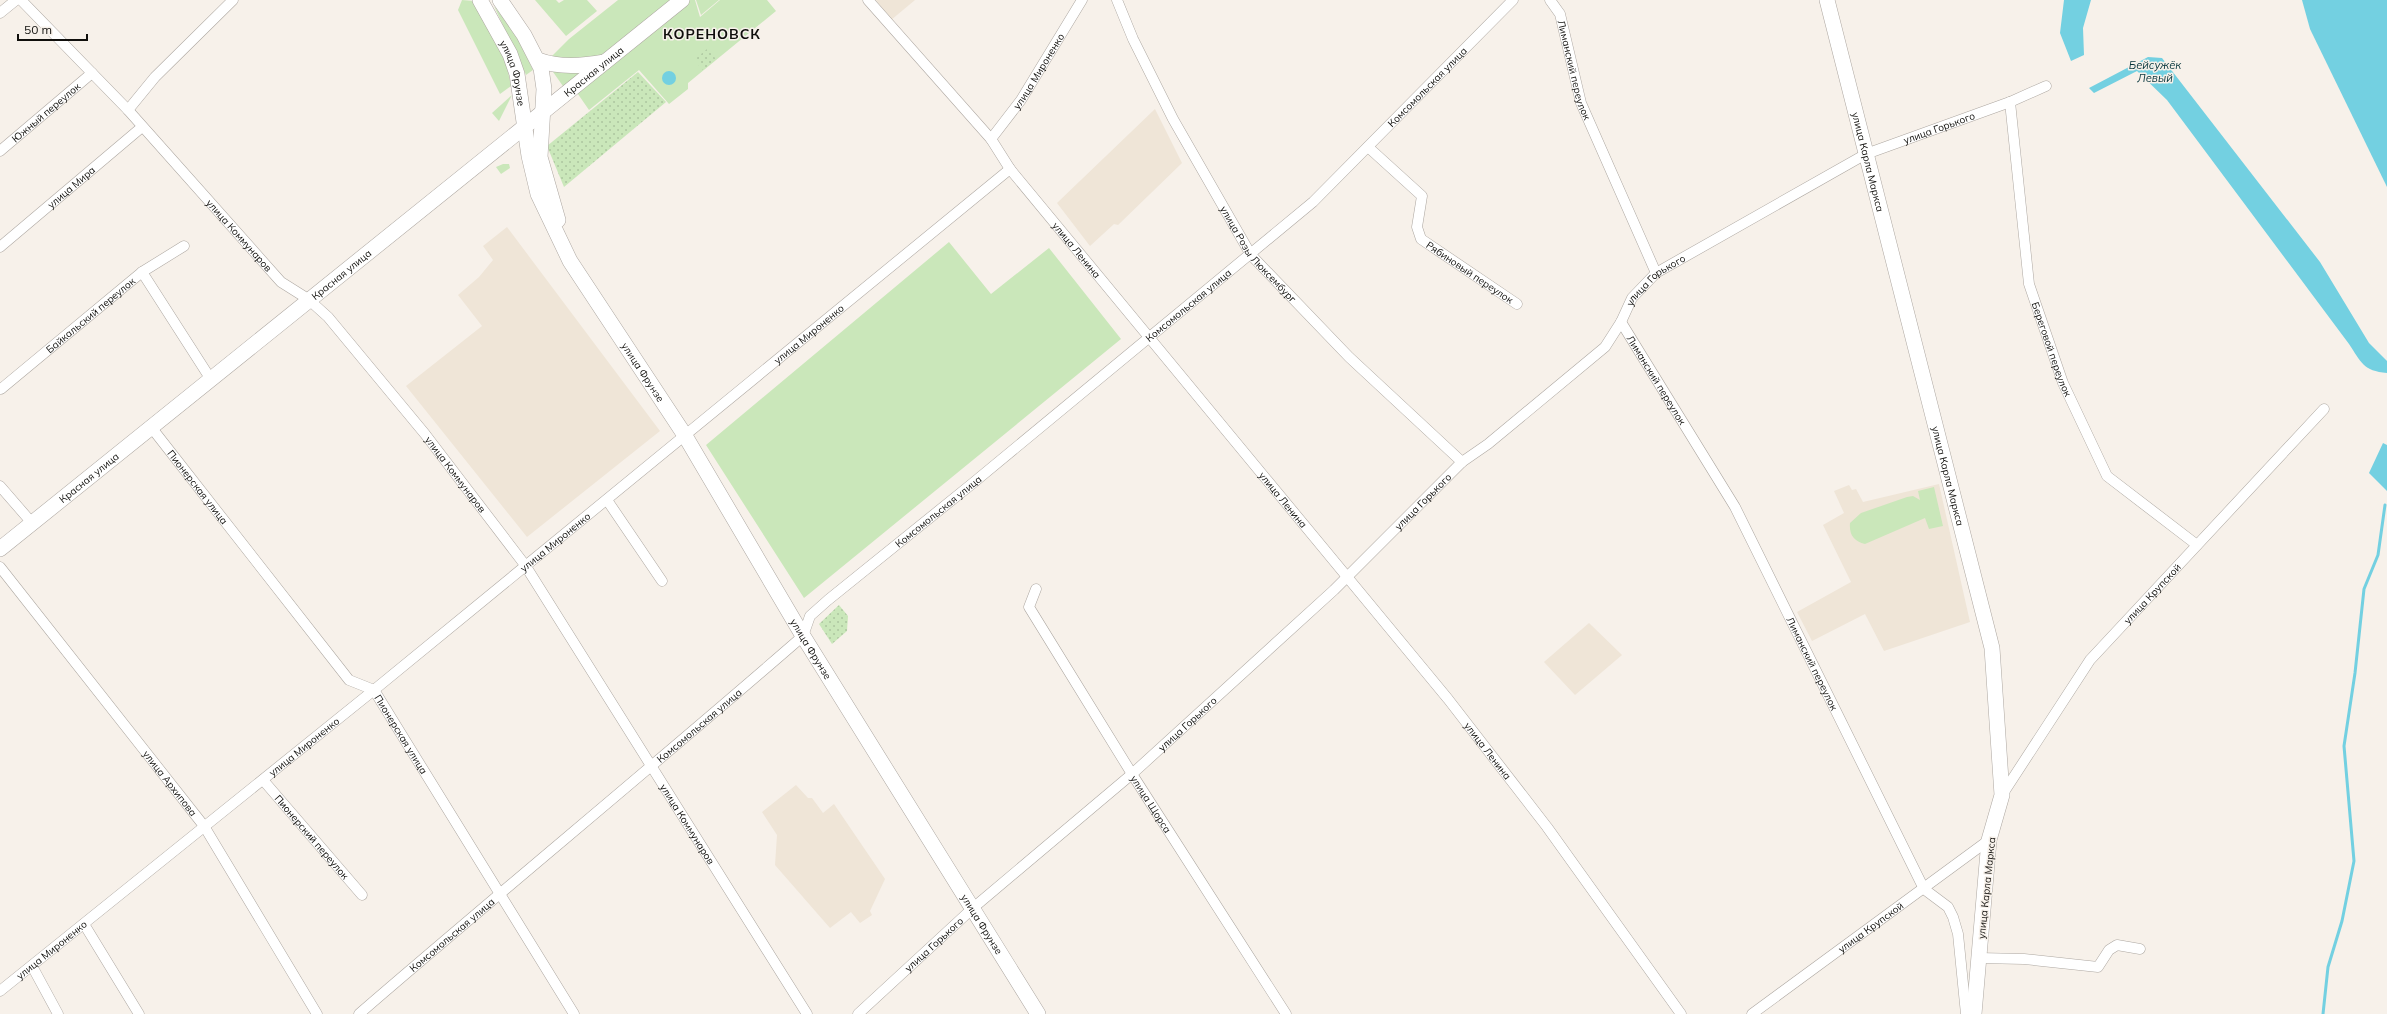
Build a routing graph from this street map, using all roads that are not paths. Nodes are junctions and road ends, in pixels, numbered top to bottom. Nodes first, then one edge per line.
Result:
1 (16, 0) edge
2 (21, 0) edge
3 (233, 0) edge
4 (480, 0) edge
5 (500, 0) edge
6 (682, 0) edge
7 (868, 0) edge
8 (1082, 0) edge
9 (1117, 0) edge
10 (1513, 0) edge
11 (1550, 0) edge
12 (1827, 0) edge
13 (0, 13) edge
14 (538, 60) junction
15 (606, 62) junction
16 (92, 73) junction
17 (2046, 86) dead end
18 (2010, 102) junction
19 (128, 110) junction
20 (542, 114) junction
21 (142, 127) junction
22 (525, 128) junction
23 (991, 139) junction
24 (1368, 147) junction
25 (0, 151) edge
26 (1866, 154) junction
27 (1010, 169) junction
28 (184, 246) dead end
29 (0, 248) edge
30 (1251, 255) junction
31 (142, 272) junction
32 (1656, 273) junction
33 (586, 283) junction
34 (308, 299) junction
35 (1517, 304) dead end
36 (1621, 322) junction
37 (1149, 337) junction
38 (210, 378) junction
39 (1, 389) edge
40 (2324, 409) dead end
41 (151, 427) junction
42 (684, 434) junction
43 (1462, 462) junction
44 (0, 486) edge
45 (607, 500) junction
46 (32, 523) junction
47 (2197, 546) junction
48 (0, 549) edge
49 (525, 565) junction
50 (0, 567) edge
51 (1346, 577) junction
52 (662, 581) dead end
53 (1036, 589) dead end
54 (803, 636) junction
55 (374, 690) junction
56 (652, 766) junction
57 (1132, 774) junction
58 (263, 780) junction
59 (2002, 795) junction
60 (204, 826) junction
61 (1990, 840) junction
62 (1924, 889) junction
63 (500, 892) junction
64 (362, 894) dead end
65 (973, 908) junction
66 (84, 924) junction
67 (2140, 949) dead end
68 (1979, 958) junction
69 (32, 966) junction
70 (0, 991) edge
71 (58, 1014) edge
72 (138, 1014) edge
73 (316, 1014) edge
74 (359, 1014) edge
75 (574, 1014) edge
76 (807, 1014) edge
77 (858, 1014) edge
78 (1038, 1014) edge
79 (1286, 1014) edge
80 (1682, 1014) edge
81 (1752, 1014) edge
82 (1966, 1014) edge
83 (1974, 1014) edge

1 - 13 street
2 - 16 street, улица Коммунаров
3 - 19 street
4 - 22 main road, улица Фрунзе
5 - 14 main road, улица Фрунзе
6 - 15 main road, Красная улица
7 - 23 street, улица Ленина
8 - 23 street, улица Мироненко
9 - 30 street, улица Розы Люксембург
10 - 24 street, Комсомольская улица
11 - 32 street, Лиманский переулок
12 - 26 main road, улица Карла Маркса
14 - 15 main road
14 - 20 main road, улица Фрунзе
15 - 20 main road, Красная улица
16 - 19 street, улица Коммунаров
16 - 25 street, Южный переулок
17 - 18 street, улица Горького
18 - 26 street, улица Горького
18 - 47 street, Береговой переулок
19 - 21 street, улица Коммунаров
20 - 22 main road, Красная улица
20 - 33 main road, улица Фрунзе
21 - 29 street, улица Мира
21 - 34 street, улица Коммунаров
22 - 33 main road, улица Фрунзе
22 - 34 main road, Красная улица
23 - 27 street, улица Ленина
24 - 30 street, Комсомольская улица
24 - 35 street, Рябиновый переулок
26 - 32 street, улица Горького
26 - 59 main road, улица Карла Маркса
27 - 37 street, улица Ленина
27 - 42 street, улица Мироненко
28 - 31 street, Байкальский переулок
30 - 37 street, Комсомольская улица
30 - 43 street, улица Розы Люксембург
31 - 38 street
31 - 39 street, Байкальский переулок
32 - 36 street, улица Горького
33 - 42 main road, улица Фрунзе
34 - 38 main road, Красная улица
34 - 49 street, улица Коммунаров
36 - 43 street, улица Горького
36 - 62 street, Лиманский переулок
37 - 51 street, улица Ленина
37 - 54 street, Комсомольская улица
38 - 41 main road, Красная улица
40 - 47 street, улица Крупской
41 - 46 main road, Красная улица
41 - 55 street, Пионерская улица
42 - 45 street, улица Мироненко
42 - 54 main road, улица Фрунзе
43 - 51 street, улица Горького
44 - 46 street
45 - 49 street, улица Мироненко
45 - 52 street
46 - 48 main road, Красная улица
47 - 59 street, улица Крупской
49 - 55 street, улица Мироненко
49 - 56 street, улица Коммунаров
50 - 60 street, улица Архипова
51 - 57 street, улица Горького
51 - 80 street, улица Ленина
53 - 57 street, улица Щорса
54 - 56 street, Комсомольская улица
54 - 65 main road, улица Фрунзе
55 - 58 street, улица Мироненко
55 - 63 street, Пионерская улица
56 - 63 street, Комсомольская улица
56 - 76 street, улица Коммунаров
57 - 65 street, улица Горького
57 - 79 street, улица Щорса
58 - 60 street, улица Мироненко
58 - 64 street, Пионерский переулок
59 - 61 main road, улица Карла Маркса
60 - 66 street, улица Мироненко
60 - 73 street, улица Архипова
61 - 62 street, улица Крупской
61 - 68 main road, улица Карла Маркса
62 - 81 street, улица Крупской
62 - 82 street, Лиманский переулок
63 - 74 street, Комсомольская улица
63 - 75 street, Пионерская улица
65 - 77 street, улица Горького
65 - 78 main road, улица Фрунзе
66 - 69 street, улица Мироненко
66 - 72 street
67 - 68 street
68 - 83 main road, улица Карла Маркса
69 - 70 street, улица Мироненко
69 - 71 street

